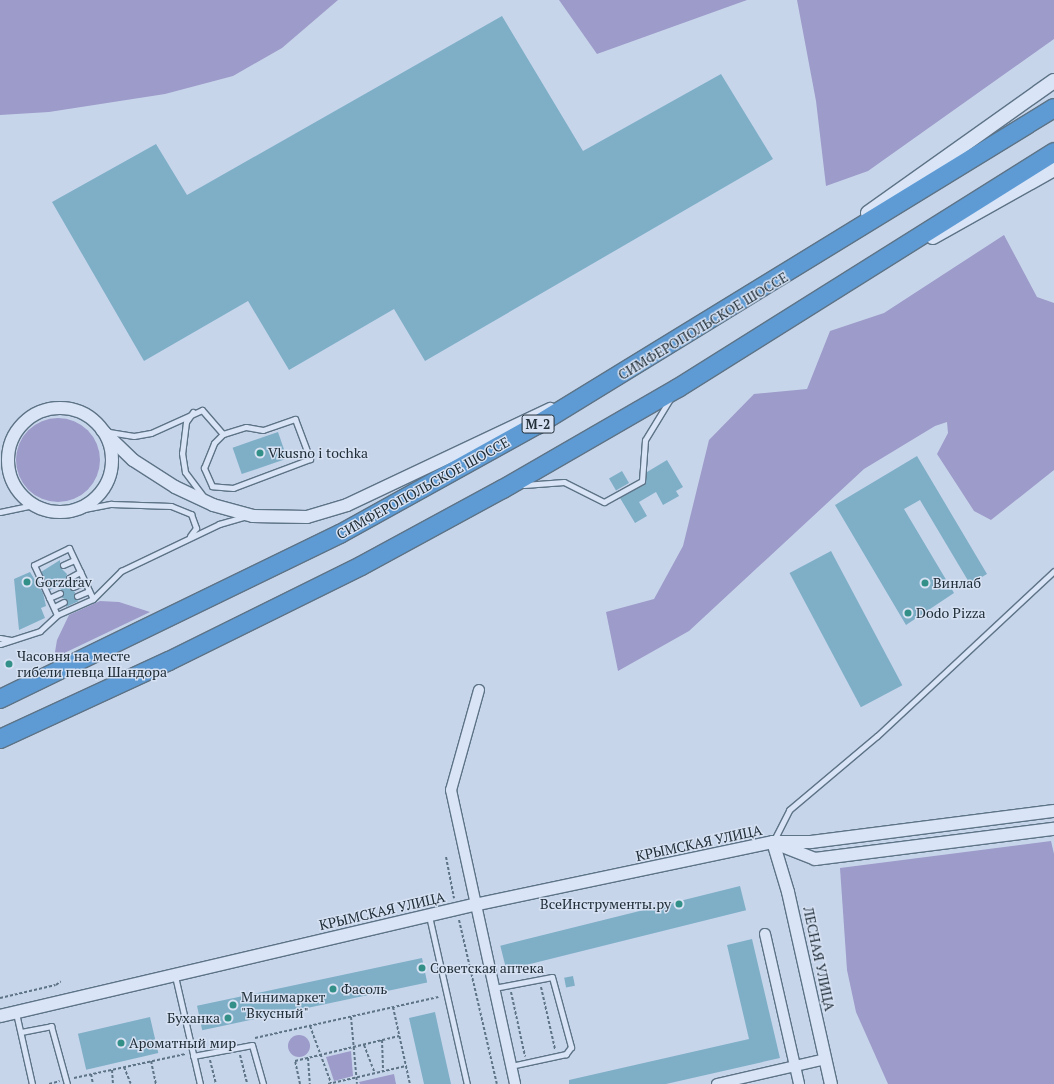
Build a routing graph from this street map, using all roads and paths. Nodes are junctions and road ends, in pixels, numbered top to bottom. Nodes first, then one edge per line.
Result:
1 (1054, 81) edge
2 (1054, 108) edge
3 (1054, 152) edge
4 (1054, 169) edge
5 (753, 295) junction
6 (766, 333) junction
7 (627, 372) junction
8 (678, 388) junction
9 (194, 411) junction
10 (102, 430) junction
11 (223, 434) junction
12 (9, 448) junction
13 (0, 469) edge
14 (503, 489) junction
15 (33, 505) junction
16 (213, 505) junction
17 (74, 511) junction
18 (0, 512) edge
19 (253, 516) junction
20 (187, 539) junction
21 (74, 560) junction
22 (63, 565) dead end
23 (1054, 571) edge
24 (80, 572) junction
25 (68, 578) dead end
26 (85, 582) junction
27 (73, 587) dead end
28 (89, 590) junction
29 (60, 593) dead end
30 (77, 596) dead end
31 (49, 598) junction
32 (93, 599) junction
33 (64, 602) dead end
34 (54, 607) junction
35 (57, 615) junction
36 (0, 638) edge
37 (12, 640) junction
38 (0, 644) edge
39 (479, 690) dead end
40 (0, 699) edge
41 (0, 739) edge
42 (1054, 811) edge
43 (1054, 829) edge
44 (773, 842) junction
45 (446, 857) dead end
46 (474, 905) junction
47 (457, 909) junction
48 (429, 915) junction
49 (765, 934) dead end
50 (175, 974) junction
51 (539, 978) junction
52 (61, 981) dead end
53 (509, 985) junction
54 (493, 988) junction
55 (438, 997) dead end
56 (0, 998) edge
57 (393, 1007) junction
58 (16, 1012) junction
59 (0, 1016) edge
60 (351, 1017) junction
61 (310, 1026) junction
62 (21, 1032) junction
63 (273, 1034) dead end
64 (399, 1036) junction
65 (382, 1040) junction
66 (364, 1045) junction
67 (238, 1046) junction
68 (354, 1047) junction
69 (209, 1053) junction
70 (321, 1055) junction
71 (193, 1056) junction
72 (556, 1056) junction
73 (308, 1058) junction
74 (159, 1059) dead end
75 (826, 1059) junction
76 (151, 1061) junction
77 (526, 1063) junction
78 (406, 1066) junction
79 (511, 1066) junction
80 (795, 1066) junction
81 (124, 1067) junction
82 (112, 1070) junction
83 (383, 1071) junction
84 (375, 1073) junction
85 (356, 1077) junction
86 (32, 1084) edge
87 (66, 1084) edge
88 (93, 1084) edge
89 (113, 1084) edge
90 (131, 1084) edge
91 (156, 1084) edge
92 (200, 1084) edge
93 (216, 1084) edge
94 (247, 1084) edge
95 (263, 1084) edge
96 (300, 1084) edge
97 (310, 1084) edge
98 (328, 1084) edge
99 (331, 1084) edge
100 (357, 1084) edge
101 (410, 1084) edge
102 (467, 1084) edge
103 (497, 1084) edge
104 (515, 1084) edge
105 (717, 1084) edge
106 (799, 1084) edge
107 (831, 1084) edge

1 - 5 main road
2 - 5 highway, СИМФЕРОПОЛЬСКОЕ ШОССЕ / М-2
3 - 6 highway, М-2
4 - 6 main road
5 - 7 highway, СИМФЕРОПОЛЬСКОЕ ШОССЕ / М-2
6 - 8 highway, М-2
7 - 19 street
7 - 40 highway, СИМФЕРОПОЛЬСКОЕ ШОССЕ / М-2
8 - 14 highway, М-2
8 - 14 lane
9 - 10 lane
9 - 11 lane
9 - 16 lane
10 - 12 street
10 - 16 street
10 - 17 street
11 - 11 lane
12 - 13 street
12 - 15 street
14 - 41 highway, М-2
15 - 17 street
15 - 18 lane
16 - 19 street
17 - 20 lane
19 - 20 lane
20 - 32 lane
21 - 22 lane
21 - 24 lane
21 - 31 lane
23 - 44 lane
24 - 25 lane
24 - 26 lane
26 - 27 lane
26 - 28 lane
28 - 30 lane
28 - 32 lane
29 - 31 lane
31 - 34 lane
32 - 35 lane
33 - 34 lane
34 - 35 lane
35 - 37 lane
36 - 37 lane
37 - 38 lane
39 - 46 street
42 - 44 street, КРЫМСКАЯ УЛИЦА
43 - 44 street
44 - 46 street, КРЫМСКАЯ УЛИЦА
44 - 75 street, ЛЕСНАЯ УЛИЦА
45 - 47 path
46 - 47 street, КРЫМСКАЯ УЛИЦА
46 - 54 street
47 - 48 street, КРЫМСКАЯ УЛИЦА
47 - 103 path
48 - 50 street, КРЫМСКАЯ УЛИЦА
48 - 102 lane
49 - 80 street
50 - 58 street, КРЫМСКАЯ УЛИЦА
50 - 71 lane
51 - 53 lane
51 - 72 path
51 - 72 lane
52 - 56 path
53 - 54 lane
53 - 77 path
54 - 79 street
55 - 57 path
57 - 60 path
57 - 64 path
58 - 59 street, КРЫМСКАЯ УЛИЦА
58 - 62 lane
60 - 61 path
60 - 68 path
61 - 63 path
61 - 70 path
62 - 86 lane
62 - 87 lane
64 - 65 path
64 - 78 path
65 - 66 path
65 - 83 path
66 - 68 path
66 - 84 path
67 - 69 lane
67 - 94 path
67 - 95 lane
68 - 70 path
68 - 85 path
69 - 71 lane
69 - 93 path
70 - 73 path
70 - 99 path
71 - 92 lane
72 - 77 lane
73 - 96 path
73 - 97 path
74 - 76 path
75 - 80 street
75 - 107 street, ЛЕСНАЯ УЛИЦА
76 - 81 path
76 - 91 path
77 - 79 lane
78 - 83 path
78 - 101 path
79 - 104 street
80 - 105 street
80 - 106 street
81 - 82 path
81 - 90 path
82 - 88 path
82 - 89 path
83 - 84 path
84 - 85 path
85 - 99 path
85 - 100 path
98 - 99 path

